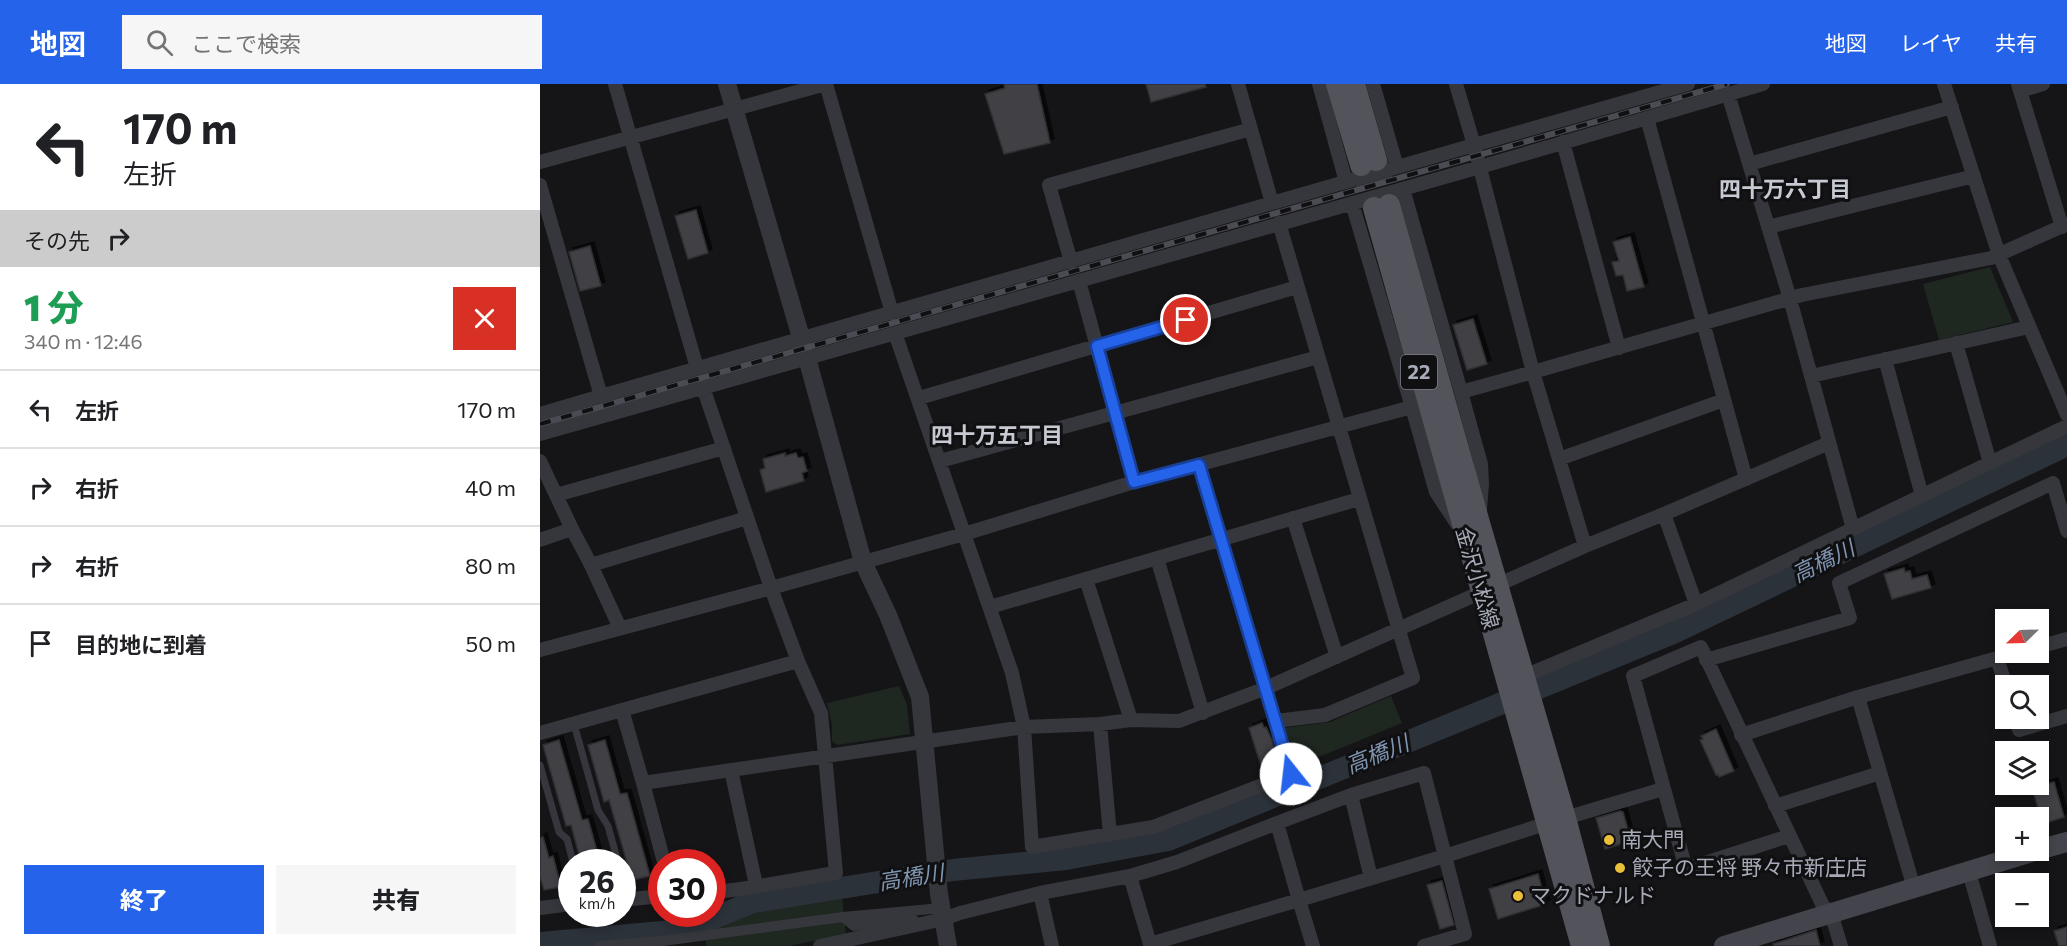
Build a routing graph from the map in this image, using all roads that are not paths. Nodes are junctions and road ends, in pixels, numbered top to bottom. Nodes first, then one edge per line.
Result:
1 (615, 84) edge
2 (728, 84) edge
3 (826, 84) edge
4 (1238, 84) edge
5 (1319, 84) edge
6 (1337, 84) edge
7 (1354, 84) edge
8 (1373, 84) edge
9 (1456, 84) edge
10 (1688, 84) edge
11 (1763, 84) edge
12 (1944, 84) edge
13 (2043, 84) edge
14 (2019, 88) edge
15 (1728, 94) junction
16 (1952, 107) junction
17 (735, 109) junction
18 (1647, 118) junction
19 (1251, 129) junction
20 (630, 137) junction
21 (1563, 142) junction
22 (1474, 145) junction
23 (540, 162) edge
24 (1749, 164) junction
25 (1480, 167) junction
26 (1370, 169) junction
27 (1974, 176) junction
28 (540, 185) edge
29 (1389, 201) junction
30 (1272, 203) junction
31 (1352, 203) junction
32 (1279, 223) junction
33 (2064, 225) edge
34 (1768, 227) junction
35 (1999, 255) junction
36 (1071, 262) junction
37 (1079, 280) junction
38 (1297, 287) junction
39 (1790, 299) junction
40 (892, 313) junction
41 (1704, 323) junction
42 (2030, 327) junction
43 (896, 333) junction
44 (801, 339) junction
45 (1956, 343) junction
46 (1097, 346) junction
47 (1620, 348) junction
48 (1318, 357) junction
49 (807, 358) junction
50 (1885, 359) junction
51 (697, 368) junction
52 (1533, 372) junction
53 (1811, 376) junction
54 (703, 387) junction
55 (1461, 392) junction
56 (601, 396) junction
57 (919, 398) junction
58 (1724, 400) junction
59 (1412, 407) junction
60 (1115, 412) junction
61 (540, 414) edge
62 (2067, 416) edge
63 (2067, 426) edge
64 (1338, 427) junction
65 (540, 434) edge
66 (1829, 443) junction
67 (724, 448) junction
68 (1559, 459) junction
69 (540, 461) edge
70 (940, 461) junction
71 (1990, 464) junction
72 (1199, 465) junction
73 (2067, 477) edge
74 (1746, 479) junction
75 (1134, 482) junction
76 (2053, 483) junction
77 (556, 495) junction
78 (1922, 496) junction
79 (1359, 499) junction
80 (1664, 514) junction
81 (1293, 518) junction
82 (747, 519) junction
83 (1472, 529) junction
84 (1853, 529) junction
85 (572, 530) junction
86 (2067, 531) edge
87 (964, 534) junction
88 (1222, 539) junction
89 (540, 540) edge
90 (1585, 546) junction
91 (1157, 558) junction
92 (863, 562) junction
93 (591, 565) junction
94 (1086, 579) junction
95 (771, 588) junction
96 (1489, 589) junction
97 (1696, 604) junction
98 (990, 607) junction
99 (620, 628) junction
100 (1397, 629) junction
101 (2067, 639) edge
102 (2049, 644) edge
103 (540, 650) edge
104 (1337, 657) junction
105 (1995, 659) edge
106 (1706, 660) junction
107 (798, 662) junction
108 (1519, 680) junction
109 (1266, 688) junction
110 (1858, 697) junction
111 (622, 710) junction
112 (1203, 713) junction
113 (2067, 716) edge
114 (1131, 720) junction
115 (1276, 721) junction
116 (2049, 721) edge
117 (574, 724) junction
118 (1100, 724) junction
119 (1024, 727) junction
120 (540, 733) edge
121 (1741, 735) junction
122 (925, 741) junction
123 (826, 755) junction
124 (540, 765) edge
125 (731, 770) junction
126 (1880, 773) junction
127 (643, 783) junction
128 (1663, 789) junction
129 (1351, 795) junction
130 (1775, 806) junction
131 (1556, 821) junction
132 (1277, 824) junction
133 (1110, 835) junction
134 (1790, 836) junction
135 (2067, 842) edge
136 (2049, 847) edge
137 (570, 849) edge
138 (614, 849) edge
139 (661, 849) edge
140 (1445, 856) junction
141 (2004, 861) edge
142 (1969, 872) junction
143 (1130, 876) junction
144 (1371, 878) junction
145 (756, 885) junction
146 (1914, 888) junction
147 (726, 891) edge
148 (1040, 893) junction
149 (1299, 900) junction
150 (558, 905) edge
151 (541, 906) edge
152 (939, 908) junction
153 (1831, 914) junction
154 (1150, 945) edge
155 (1987, 945) edge
156 (599, 946) edge
157 (820, 946) edge
158 (948, 946) edge
159 (1052, 946) edge
160 (1313, 946) edge
161 (1424, 946) edge
162 (1582, 946) edge
163 (1599, 946) edge
164 (1724, 946) edge
165 (1841, 946) edge

1 - 20 street
2 - 17 street
3 - 17 street
3 - 40 street
4 - 19 street
5 - 26 street
6 - 26 main road
7 - 26 main road
8 - 26 street
9 - 22 street
10 - 22 street
11 - 15 street
12 - 16 street
13 - 14 street
14 - 33 street
15 - 18 street
15 - 24 street
16 - 24 street
16 - 27 street
17 - 20 street
17 - 44 street
18 - 21 street
18 - 41 street
19 - 30 street
19 - 36 street
20 - 23 street
20 - 51 street
21 - 25 street
21 - 47 street
22 - 25 street
22 - 26 street
24 - 34 street
25 - 29 street
25 - 52 street
26 - 30 street
27 - 34 street
27 - 35 street
28 - 56 street
29 - 31 street
29 - 55 street
29 - 83 main road, 金沢小松線 / 22
30 - 36 street
31 - 32 street
31 - 59 street
32 - 37 street
32 - 38 street
33 - 35 street
34 - 39 street
35 - 39 street
35 - 42 street
36 - 40 street
37 - 43 street
37 - 46 street
38 - 46 street
38 - 48 street
39 - 41 street
39 - 53 street
40 - 44 street
41 - 47 street
41 - 58 street
42 - 45 street
42 - 62 street
43 - 49 street
43 - 57 street
44 - 49 street
44 - 51 street
45 - 50 street
45 - 71 street
46 - 57 street
46 - 60 street
47 - 52 street
48 - 60 street
48 - 64 street
49 - 54 street
49 - 92 street
50 - 53 street
50 - 78 street
51 - 56 street
52 - 55 street
52 - 68 street
53 - 66 street
54 - 65 street
54 - 67 street
55 - 83 street
56 - 61 street
57 - 70 street
58 - 68 street
58 - 74 street
59 - 64 street
59 - 83 street
60 - 70 street
60 - 75 street
63 - 71 street
64 - 72 street
64 - 79 street
66 - 74 street
66 - 84 street
67 - 77 street
67 - 82 street
68 - 90 street
69 - 77 street
70 - 87 street
71 - 78 street
72 - 75 street
72 - 88 street
73 - 76 street
74 - 80 street
75 - 87 street
76 - 86 street
76 - 106 street
77 - 85 street
78 - 84 street
79 - 81 street
79 - 100 street
80 - 90 street
80 - 97 street
81 - 88 street
81 - 104 street
82 - 93 street
82 - 95 street
83 - 96 main road, 金沢小松線 / 22
84 - 97 street
85 - 89 street
85 - 93 street
87 - 92 street
87 - 98 street
88 - 91 street
88 - 109 street
90 - 96 street
91 - 94 street
91 - 112 street
92 - 95 street
92 - 122 street
93 - 99 street
94 - 98 street
94 - 114 street
95 - 99 street
95 - 107 street
96 - 100 street
96 - 108 main road, 金沢小松線 / 22
97 - 108 street
98 - 119 street
99 - 103 street
100 - 104 street
100 - 115 street
101 - 102 street
104 - 109 street
105 - 110 street
106 - 121 street
106 - 128 street
107 - 111 street
107 - 123 street
108 - 131 main road, 22
109 - 112 street
109 - 115 street
110 - 121 street
110 - 126 street
111 - 117 street
111 - 127 street
112 - 114 street
113 - 116 street
114 - 118 street
115 - 133 street
117 - 120 street
117 - 138 lane
118 - 119 street
118 - 133 street
119 - 122 street
119 - 133 street
121 - 130 street
122 - 123 street
122 - 152 street
123 - 125 street
123 - 145 street
124 - 137 lane
125 - 127 street
125 - 145 street
126 - 130 street
126 - 146 street
127 - 139 street
128 - 131 street
128 - 134 street
129 - 132 street
129 - 140 street
129 - 144 street
130 - 134 street
131 - 140 street
131 - 162 main road, 22
131 - 163 main road, 22
132 - 143 street
132 - 149 street
134 - 153 street
135 - 136 main road
140 - 144 street
140 - 161 street
141 - 142 main road
142 - 146 main road
142 - 155 street
143 - 148 street
143 - 154 street
144 - 149 street
145 - 147 street
146 - 153 main road
148 - 152 street
148 - 159 street
149 - 154 street
149 - 160 street
150 - 151 street
152 - 156 street
152 - 157 street
152 - 158 street
153 - 164 main road
153 - 165 street

